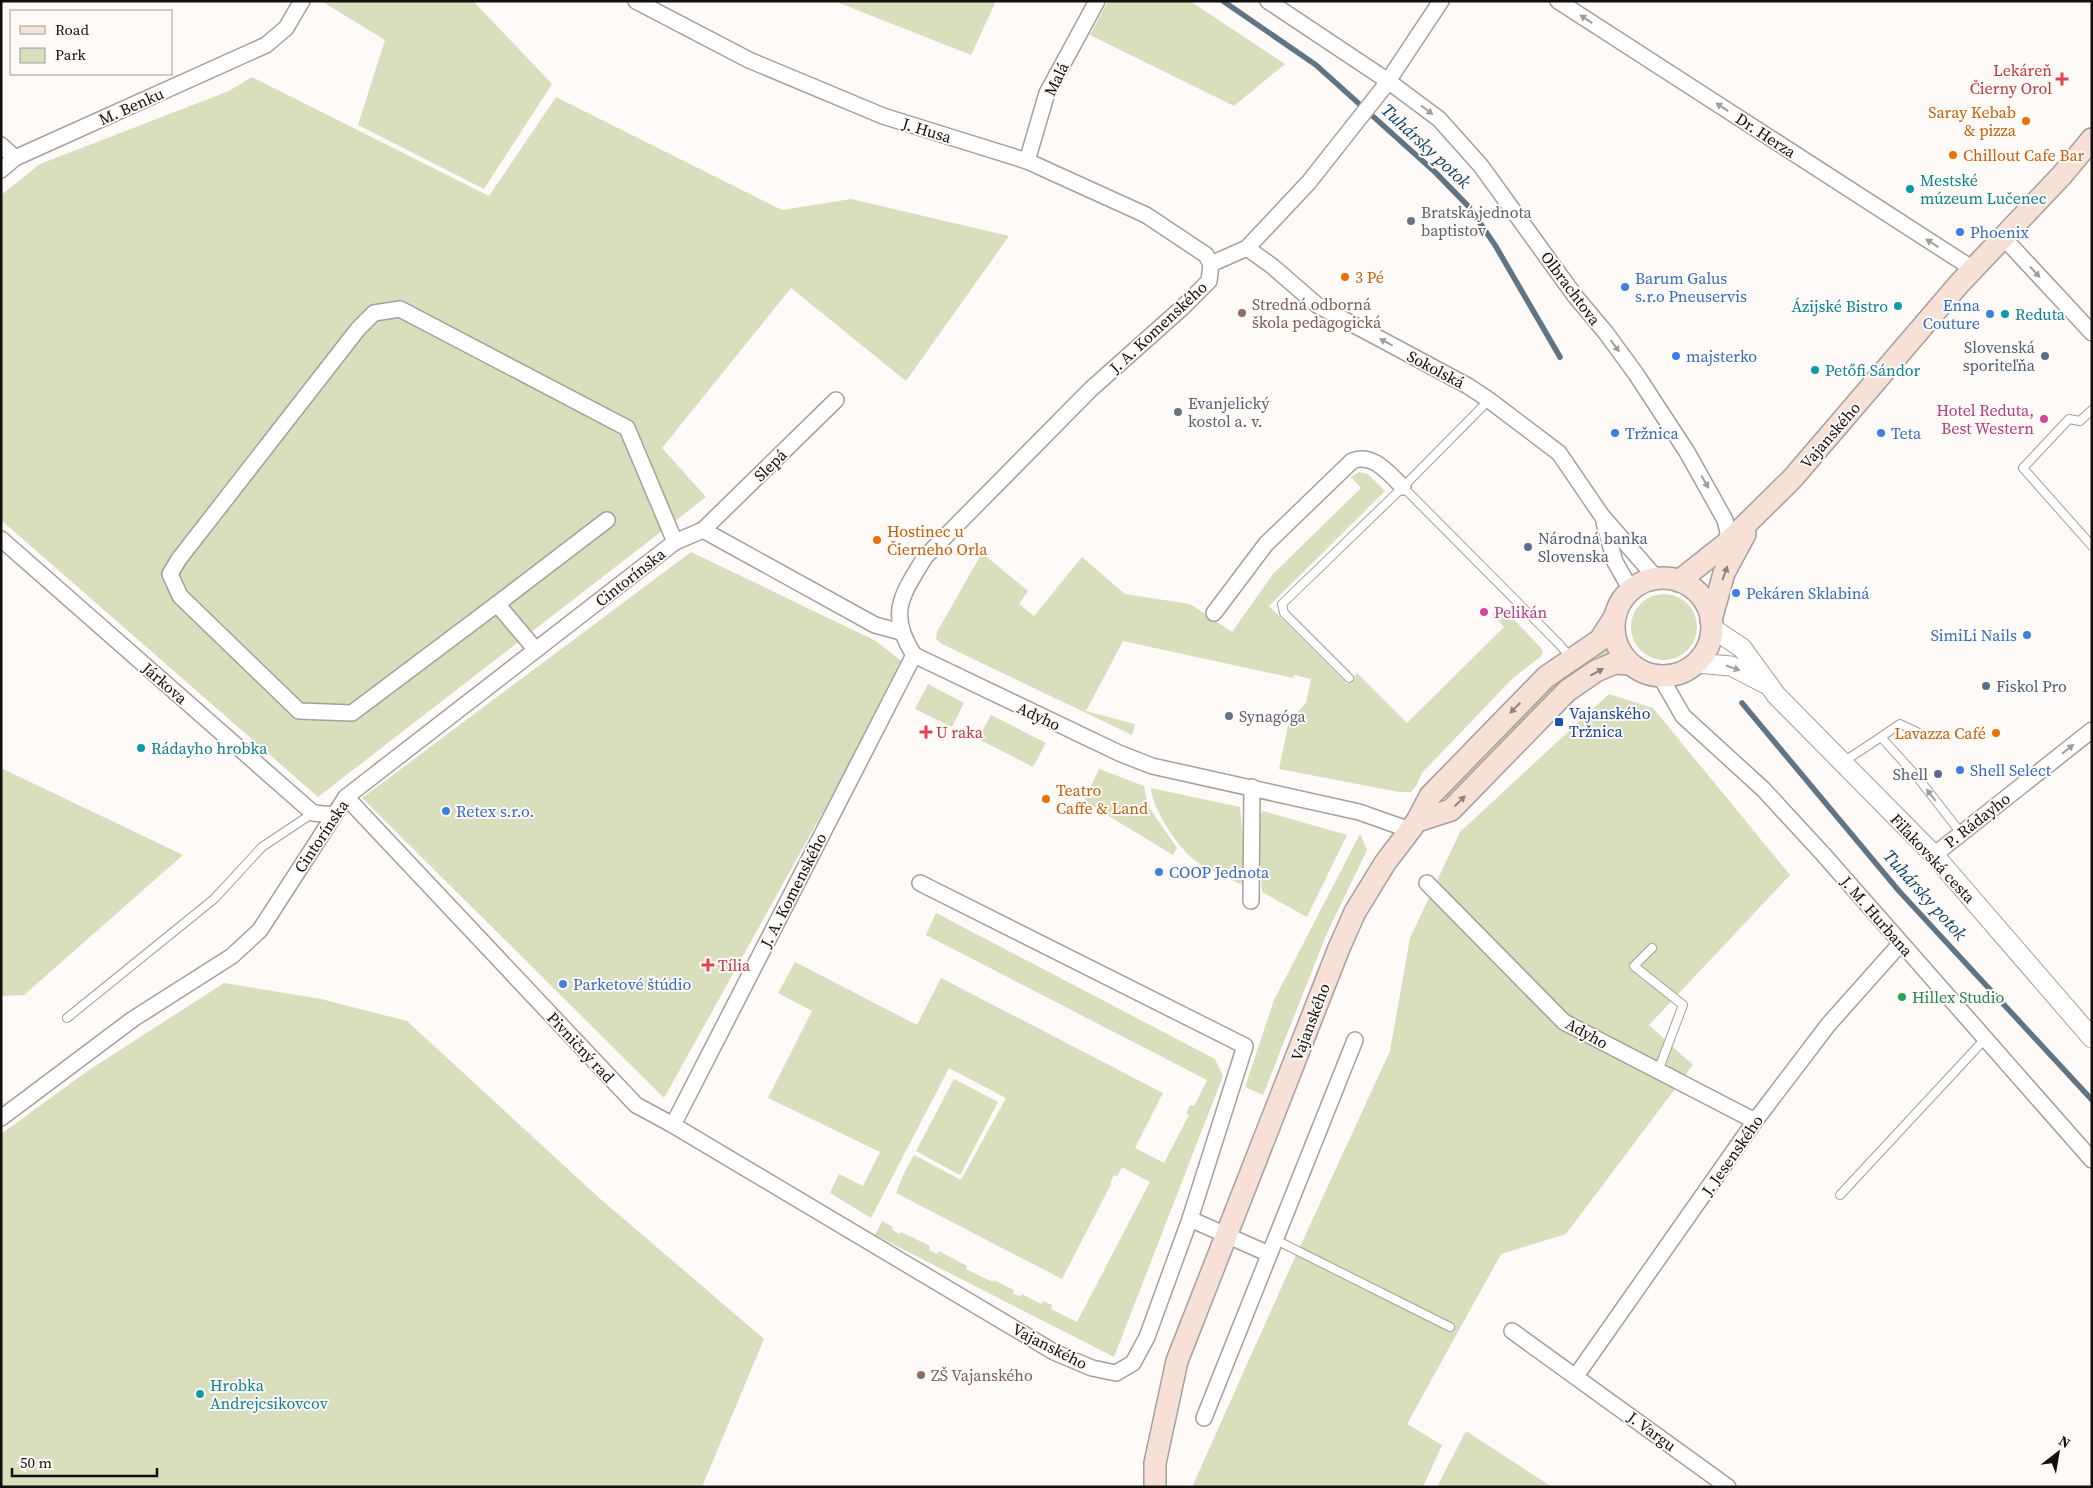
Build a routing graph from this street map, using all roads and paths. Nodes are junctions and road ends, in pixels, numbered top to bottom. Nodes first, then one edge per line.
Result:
1 (302, 1) edge
2 (636, 1) edge
3 (1096, 1) edge
4 (1268, 1) edge
5 (1441, 1) edge
6 (1558, 1) edge
7 (1386, 84) junction
8 (2092, 139) edge
9 (1, 145) edge
10 (15, 158) junction
11 (1028, 161) junction
12 (1, 170) edge
13 (2002, 236) junction
14 (1247, 248) junction
15 (1211, 264) junction
16 (1973, 269) junction
17 (2092, 333) edge
18 (836, 400) dead end
19 (1489, 400) junction
20 (2092, 410) edge
21 (1403, 487) junction
22 (1602, 516) junction
23 (1754, 518) junction
24 (607, 520) dead end
25 (703, 530) junction
26 (1, 539) edge
27 (675, 542) junction
28 (1728, 543) junction
29 (2092, 546) edge
30 (1657, 578) junction
31 (1679, 581) junction
32 (1630, 590) junction
33 (498, 604) junction
34 (1214, 613) dead end
35 (1614, 618) junction
36 (1712, 624) junction
37 (900, 632) junction
38 (536, 650) junction
39 (914, 655) junction
40 (1572, 659) junction
41 (1696, 663) junction
42 (1630, 664) junction
43 (1660, 676) junction
44 (1349, 678) dead end
45 (1767, 684) junction
46 (2092, 730) edge
47 (1917, 732) dead end
48 (1881, 737) junction
49 (1842, 763) junction
50 (1252, 787) junction
51 (346, 797) junction
52 (313, 812) junction
53 (334, 815) junction
54 (1413, 825) junction
55 (1961, 833) junction
56 (1934, 855) junction
57 (920, 883) dead end
58 (1427, 883) dead end
59 (1252, 901) dead end
60 (1901, 943) junction
61 (1652, 948) dead end
62 (67, 1018) dead end
63 (2092, 1038) edge
64 (1985, 1039) junction
65 (1355, 1040) dead end
66 (1658, 1071) junction
67 (1, 1118) edge
68 (1755, 1121) junction
69 (673, 1125) junction
70 (2092, 1160) edge
71 (1840, 1195) dead end
72 (1190, 1219) junction
73 (1227, 1236) junction
74 (863, 1238) joint
75 (1272, 1246) junction
76 (1450, 1327) dead end
77 (1512, 1331) dead end
78 (1576, 1376) junction
79 (1204, 1418) dead end
80 (1155, 1487) edge
81 (1728, 1487) edge

1 - 10 street, M. Benku
2 - 11 street, J. Husa
3 - 11 street, Malá
4 - 7 street, Olbrachtova
5 - 7 street, J. A. Komenského
16 -> 6 street, Dr. Herza
7 - 14 street, J. A. Komenského
7 -> 28 street, Olbrachtova
8 - 13 main road, Vajanského
9 - 10 street
10 - 12 street, M. Benku
11 - 15 street, J. Husa
13 - 16 main road, Vajanského
13 -> 17 street
14 - 15 street, J. A. Komenského
19 -> 14 street, Sokolská
15 - 37 street, J. A. Komenského
16 - 23 main road, Vajanského
18 - 25 street, Slepá
19 - 21 lane
19 - 22 street, Sokolská
20 - 29 lane
21 - 34 street
21 - 40 lane
21 - 44 lane
22 - 30 street, Sokolská
22 - 32 street, Sokolská
23 - 28 main road, Vajanského
36 -> 23 main road, Vajanského
24 - 33 street
25 - 27 street, Cintorínska
25 - 37 street
26 - 52 street, Járkova
27 - 33 street
27 - 38 street, Cintorínska
28 - 31 main road, Vajanského
30 - 31 main road
30 - 32 main road
31 - 36 main road
32 - 35 main road, Vajanského
33 - 38 street
35 - 40 main road, Vajanského
35 - 42 main road
36 - 41 main road, Vajanského
36 - 45 street, Fiľakovská cesta
37 - 39 street
38 - 51 street, Cintorínska
39 - 50 street, Adyho
39 - 69 street, J. A. Komenského
40 -> 54 main road, Vajanského
41 - 43 main road
41 -> 45 street, Fiľakovská cesta
42 - 43 main road
54 -> 42 main road
43 - 60 street, J. M. Hurbana
45 - 49 street, Fiľakovská cesta
55 -> 46 street, P. Rádayho
47 - 48 lane
48 - 49 lane
55 -> 48 lane
49 - 56 street, Fiľakovská cesta
50 - 54 street, Adyho
50 - 59 street
51 - 53 street, Cintorínska
51 - 69 street, Pivničný rad
52 - 53 street
52 - 62 lane
53 - 67 street, Cintorínska
54 - 73 main road, Vajanského
55 - 56 street, P. Rádayho
56 - 63 street, Fiľakovská cesta
57 - 72 street, Vajanského
58 - 66 street, Adyho
60 - 64 street, J. M. Hurbana
60 - 68 street, J. Jesenského
61 - 66 lane
64 - 70 street, J. M. Hurbana
64 - 71 lane
65 - 75 street
66 - 68 street, Adyho
68 - 78 street, J. Jesenského
69 - 74 street, Pivničný rad
72 - 73 street
72 - 74 street, Vajanského
73 - 75 street
73 - 80 main road, Vajanského
75 - 76 lane
75 - 79 street
77 - 78 street, J. Vargu
78 - 81 street, J. Vargu

